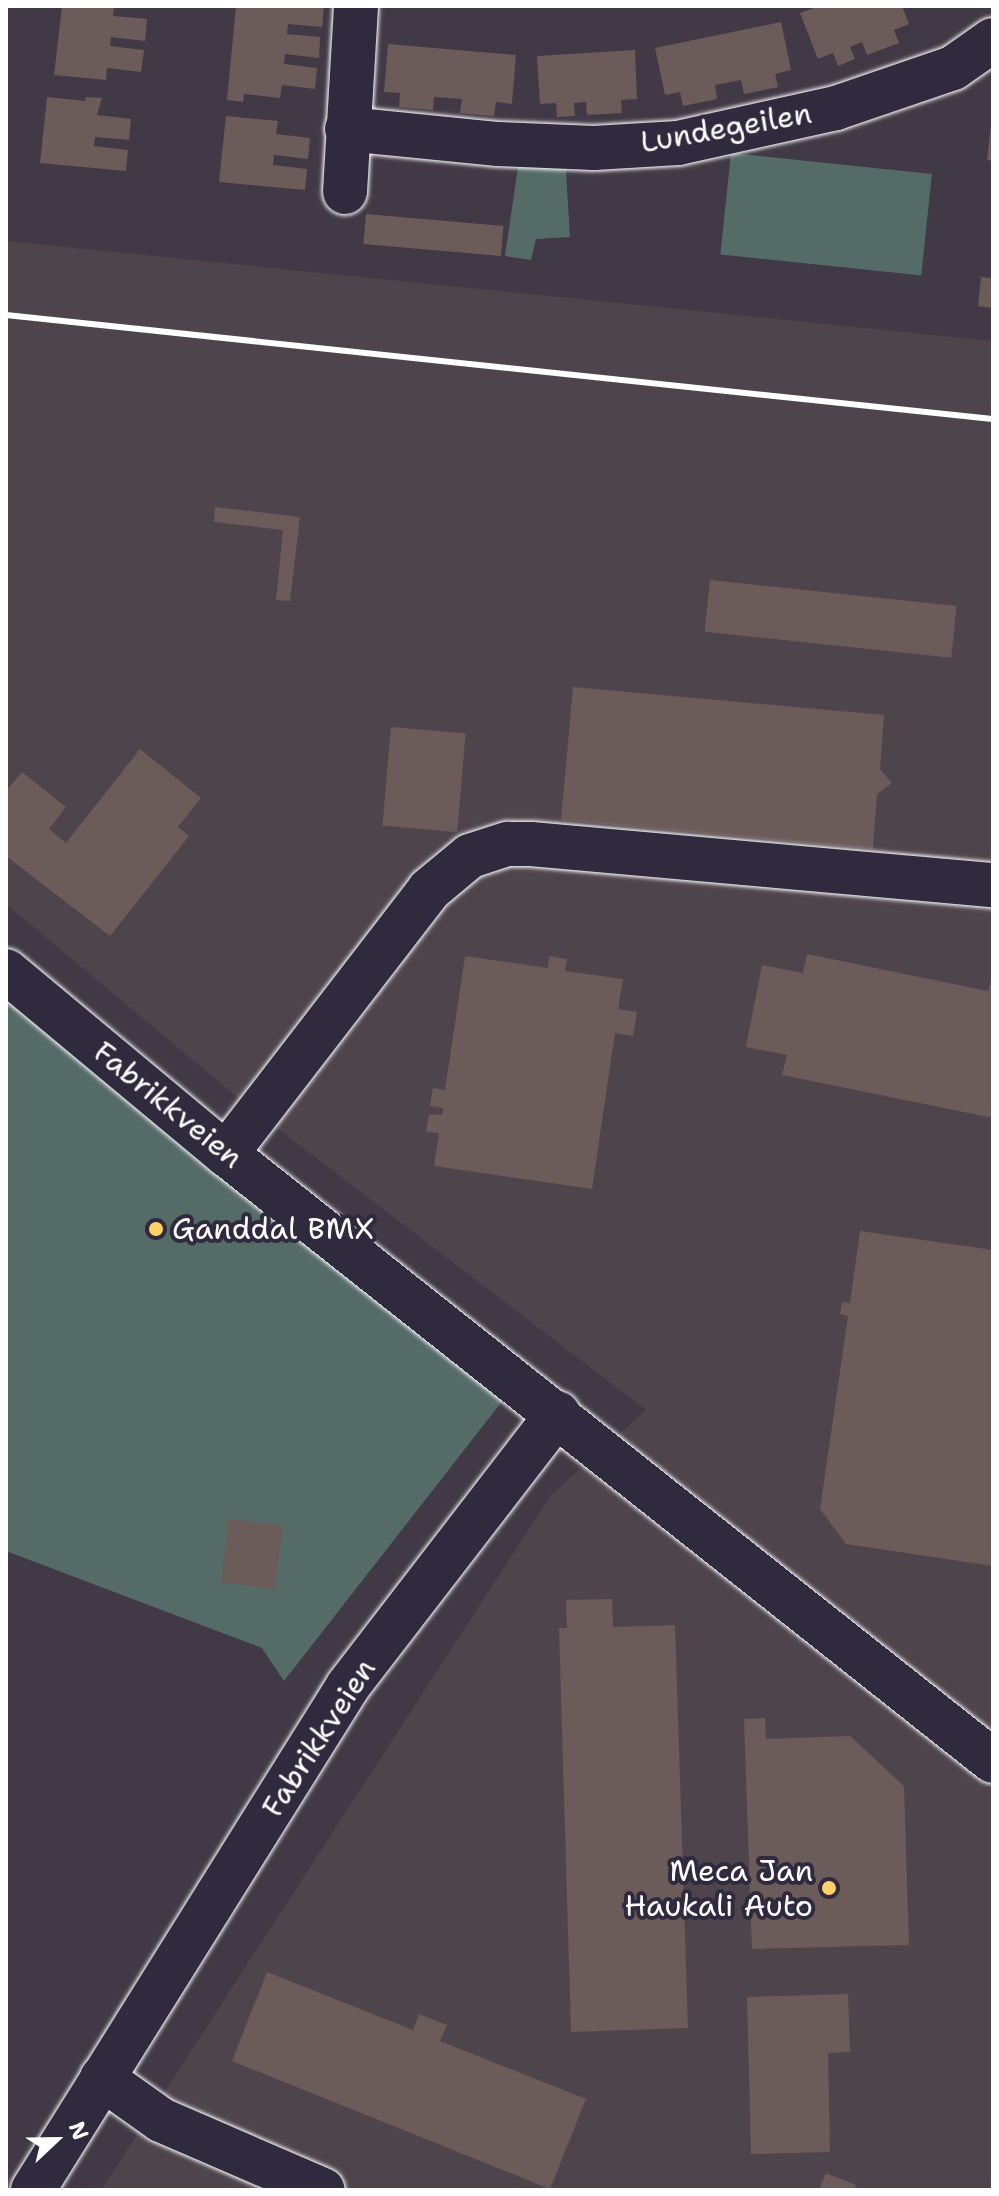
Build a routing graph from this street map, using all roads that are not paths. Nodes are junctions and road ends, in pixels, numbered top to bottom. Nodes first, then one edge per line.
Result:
1 (356, 6) edge
2 (993, 40) edge
3 (347, 129) junction
4 (345, 192) dead end
5 (993, 885) edge
6 (6, 971) edge
7 (226, 1154) junction
8 (558, 1413) junction
9 (993, 1761) edge
10 (102, 2078) junction
11 (33, 2190) edge
12 (323, 2190) edge

1 - 3 street
2 - 3 street, Lundegeilen
3 - 4 street
5 - 7 street
6 - 7 street, Fabrikkveien
7 - 8 street, Fabrikkveien
8 - 9 street, Fabrikkveien
8 - 10 street, Fabrikkveien
10 - 11 street, Fabrikkveien
10 - 12 street

